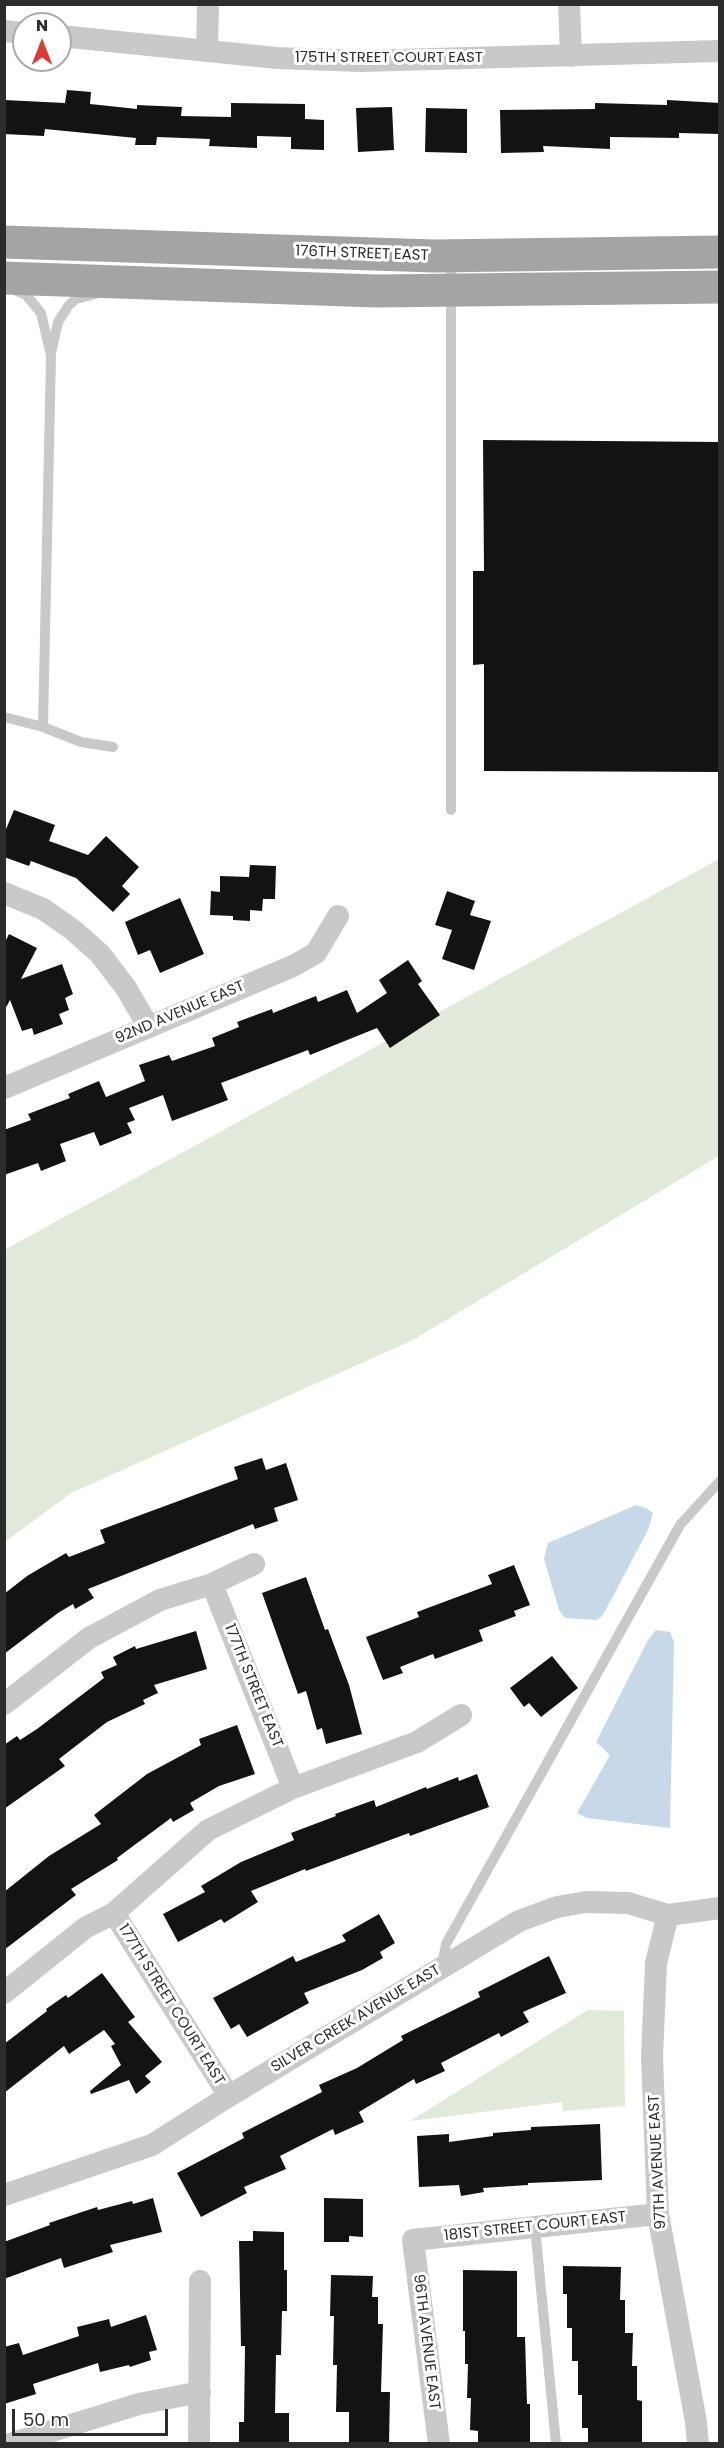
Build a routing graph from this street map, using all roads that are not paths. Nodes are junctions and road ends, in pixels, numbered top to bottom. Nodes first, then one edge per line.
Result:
1 (208, 4) edge
2 (569, 4) edge
3 (72, 37) edge
4 (207, 50) junction
5 (720, 51) edge
6 (571, 56) junction
7 (4, 242) edge
8 (720, 252) edge
9 (451, 256) junction
10 (4, 278) edge
11 (159, 284) junction
12 (720, 287) edge
13 (4, 288) edge
14 (451, 290) junction
15 (51, 355) junction
16 (4, 717) edge
17 (43, 727) junction
18 (113, 747) dead end
19 (451, 810) dead end
20 (4, 893) edge
21 (338, 916) dead end
22 (148, 1026) junction
23 (4, 1088) edge
24 (720, 1481) edge
25 (254, 1564) dead end
26 (212, 1584) junction
27 (4, 1704) edge
28 (461, 1715) dead end
29 (293, 1788) junction
30 (720, 1908) edge
31 (114, 1913) junction
32 (668, 1915) junction
33 (442, 1966) junction
34 (4, 1993) edge
35 (229, 2096) junction
36 (4, 2195) edge
37 (658, 2214) junction
38 (535, 2227) junction
39 (413, 2240) joint
40 (200, 2281) dead end
41 (200, 2392) junction
42 (10, 2444) edge
43 (199, 2444) edge
44 (439, 2444) edge
45 (556, 2444) edge
46 (698, 2444) edge

1 - 4 street
2 - 6 street
3 - 4 street, 175TH STREET COURT EAST
4 - 6 street, 175TH STREET COURT EAST
5 - 6 street, 175TH STREET COURT EAST
7 - 9 main road, 176TH STREET EAST
8 - 9 main road, 176TH STREET EAST
9 - 14 lane
10 - 11 main road
11 - 14 main road
11 - 15 lane
12 - 14 main road
13 - 15 lane
14 - 19 lane
15 - 17 lane
16 - 17 lane
17 - 18 lane
20 - 22 street
21 - 22 street, 92ND AVENUE EAST
22 - 23 street, 92ND AVENUE EAST
24 - 33 lane
25 - 26 street
26 - 27 street
26 - 29 street, 177TH STREET EAST
28 - 29 street
29 - 31 street
30 - 32 street, SILVER CREEK AVENUE EAST
31 - 34 street
31 - 35 street, 177TH STREET COURT EAST
32 - 33 street, SILVER CREEK AVENUE EAST
32 - 37 street, 97TH AVENUE EAST
33 - 35 street, SILVER CREEK AVENUE EAST
35 - 36 street, SILVER CREEK AVENUE EAST
37 - 38 street, 181ST STREET COURT EAST
37 - 46 street, 97TH AVENUE EAST
38 - 39 street, 181ST STREET COURT EAST
38 - 45 lane
39 - 44 street, 96TH AVENUE EAST
40 - 41 street
41 - 42 street
41 - 43 street

